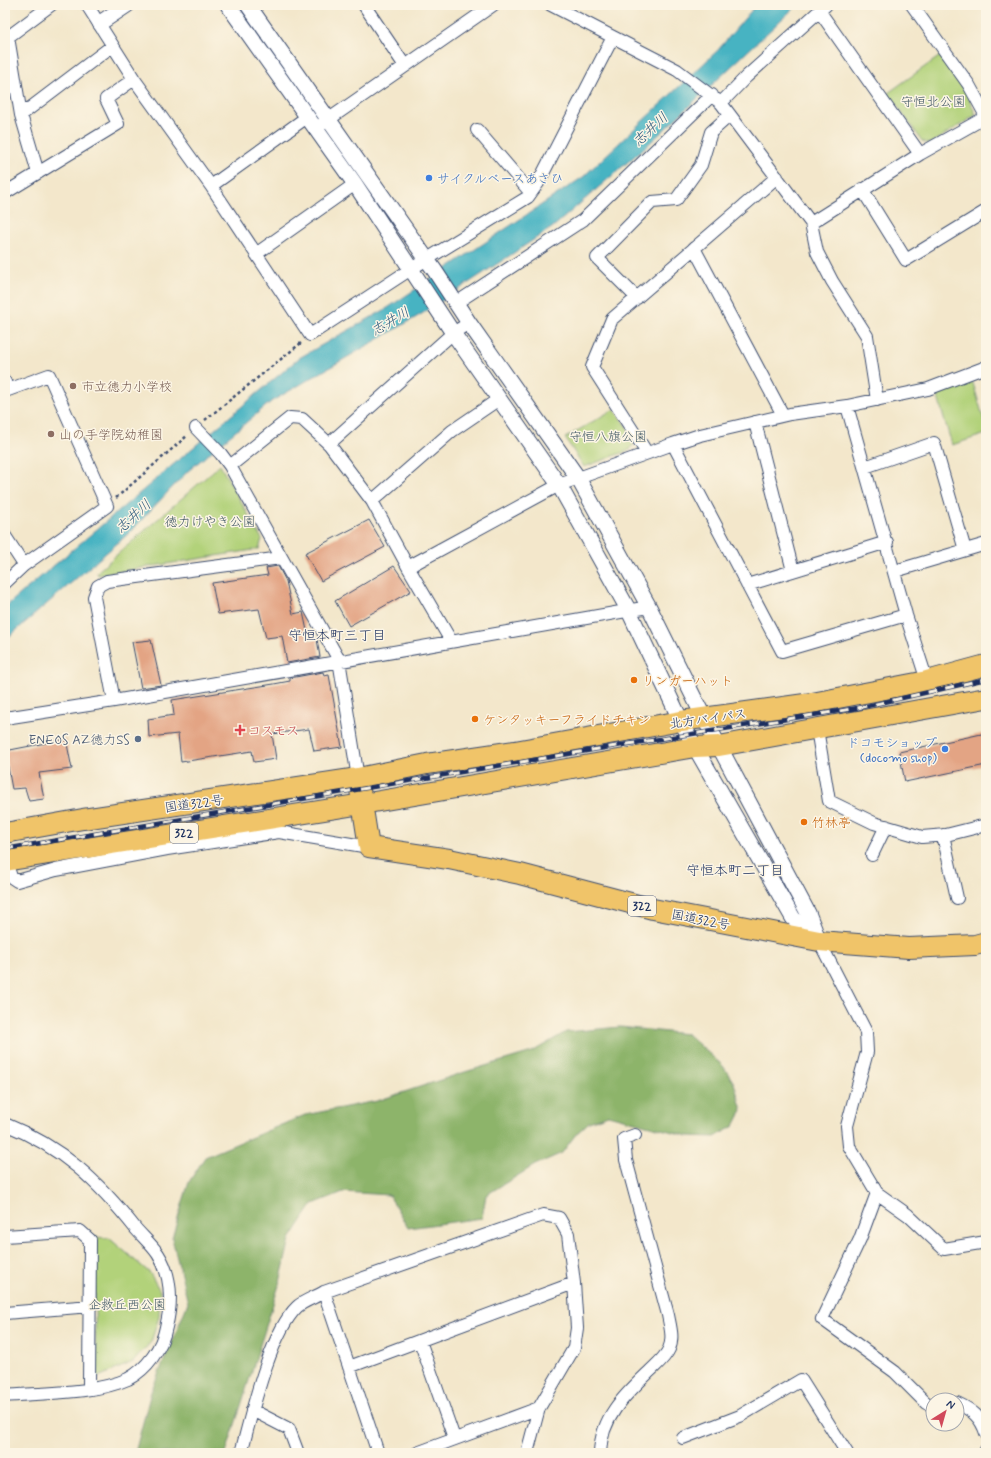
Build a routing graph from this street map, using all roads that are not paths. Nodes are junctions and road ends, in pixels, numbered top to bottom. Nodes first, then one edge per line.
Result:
1 (52, 5) edge
2 (87, 5) edge
3 (127, 5) edge
4 (228, 5) edge
5 (248, 5) edge
6 (364, 5) edge
7 (494, 5) edge
8 (550, 5) edge
9 (912, 5) edge
10 (823, 8) edge
11 (100, 24) junction
12 (6, 35) edge
13 (614, 37) junction
14 (112, 46) junction
15 (405, 66) junction
16 (134, 79) junction
17 (717, 99) junction
18 (20, 115) junction
19 (730, 115) junction
20 (986, 117) edge
21 (328, 119) junction
22 (311, 122) junction
23 (477, 130) dead end
24 (920, 154) junction
25 (38, 173) junction
26 (777, 177) junction
27 (355, 184) junction
28 (211, 186) junction
29 (862, 189) junction
30 (5, 193) edge
31 (531, 193) junction
32 (986, 212) edge
33 (811, 223) junction
34 (694, 248) junction
35 (256, 254) junction
36 (431, 265) junction
37 (414, 274) junction
38 (637, 298) junction
39 (455, 301) junction
40 (469, 323) junction
41 (453, 333) junction
42 (985, 372) edge
43 (5, 382) edge
44 (499, 399) junction
45 (877, 400) junction
46 (847, 406) junction
47 (783, 415) junction
48 (754, 422) junction
49 (199, 431) dead end
50 (328, 444) junction
51 (673, 444) junction
52 (647, 453) junction
53 (230, 466) junction
54 (865, 467) junction
55 (578, 478) junction
56 (559, 485) junction
57 (372, 500) junction
58 (5, 536) edge
59 (887, 542) junction
60 (986, 544) edge
61 (965, 550) junction
62 (281, 558) junction
63 (24, 565) junction
64 (408, 567) junction
65 (793, 570) junction
66 (895, 571) junction
67 (5, 583) edge
68 (747, 585) junction
69 (649, 607) junction
70 (628, 611) junction
71 (906, 615) junction
72 (451, 641) junction
73 (339, 660) junction
74 (986, 665) edge
75 (927, 681) junction
76 (986, 698) edge
77 (114, 701) junction
78 (5, 718) edge
79 (704, 718) junction
80 (680, 721) junction
81 (817, 729) junction
82 (719, 746) junction
83 (695, 747) junction
84 (358, 778) junction
85 (362, 804) junction
86 (886, 826) junction
87 (986, 826) edge
88 (5, 833) edge
89 (943, 836) junction
90 (369, 846) junction
91 (872, 855) dead end
92 (5, 860) edge
93 (957, 898) dead end
94 (819, 941) junction
95 (986, 942) edge
96 (5, 1124) edge
97 (635, 1135) dead end
98 (878, 1193) junction
99 (5, 1236) edge
100 (986, 1242) edge
101 (574, 1283) junction
102 (324, 1292) junction
103 (91, 1306) junction
104 (5, 1313) edge
105 (420, 1341) junction
106 (349, 1367) junction
107 (89, 1389) junction
108 (5, 1396) edge
109 (925, 1402) edge
110 (965, 1407) edge
111 (539, 1408) junction
112 (252, 1410) junction
113 (986, 1433) edge
114 (454, 1438) junction
115 (683, 1438) dead end
116 (986, 1450) edge
117 (241, 1453) edge
118 (298, 1453) edge
119 (378, 1453) edge
120 (417, 1453) edge
121 (528, 1453) edge
122 (600, 1453) edge
123 (847, 1453) edge
124 (985, 1453) edge

1 - 12 street
2 - 11 street
3 - 11 street
4 - 22 street
5 - 21 street
6 - 15 street
7 - 15 street
8 - 13 street
9 - 20 street
10 - 17 street
10 - 24 street
11 - 14 street
12 - 18 street
13 - 17 street
13 - 31 street
14 - 16 street
14 - 18 street
15 - 21 street
16 - 25 street
16 - 28 street
17 - 19 street
17 - 39 street
18 - 25 street
19 - 26 street
19 - 38 street
20 - 24 street
21 - 22 street
21 - 36 street
22 - 27 street
22 - 28 street
23 - 31 street
24 - 29 street
25 - 30 street
26 - 33 street
26 - 34 street
27 - 35 street
27 - 37 street
28 - 35 street
29 - 32 street
29 - 33 street
31 - 36 street
33 - 45 street
34 - 38 street
34 - 47 street
35 - 37 street
36 - 37 street
36 - 39 street
37 - 41 street
38 - 52 street
39 - 40 street
40 - 41 street
40 - 55 street
41 - 44 street
41 - 50 street
42 - 45 street
43 - 63 street
44 - 56 street
44 - 57 street
45 - 46 street
46 - 47 street
46 - 54 street
47 - 48 street
48 - 51 street
48 - 65 street
49 - 53 street
50 - 53 street
50 - 57 street
51 - 52 street
51 - 68 street
52 - 55 street
53 - 62 street
54 - 59 street
54 - 61 street
55 - 56 street
55 - 69 street
56 - 64 street
56 - 70 street
57 - 64 street
58 - 63 street
59 - 65 street
59 - 66 street
60 - 61 street
61 - 66 street
62 - 73 street
62 - 77 street
63 - 67 street
64 - 72 street
65 - 68 street
66 - 71 street
68 - 71 street
69 - 70 street
69 - 79 street
70 - 72 street
70 - 80 street
71 - 75 street
72 - 73 street
73 - 77 street
73 - 84 street
74 - 75 highway, 北方バイパス / 322
75 - 79 highway, 北方バイパス / 322
76 - 81 highway, 北方バイパス / 322
77 - 78 street
79 - 80 highway, 北方バイパス / 322
79 - 82 street
80 - 83 street
80 - 84 highway, 北方バイパス / 322
81 - 82 highway, 北方バイパス / 322
81 - 86 street
82 - 83 highway, 北方バイパス / 322
82 - 94 street
83 - 85 highway, 北方バイパス / 322
83 - 94 street
84 - 85 highway
84 - 88 highway, 国道322号 / 322
85 - 90 highway
85 - 92 highway, 国道322号 / 322
86 - 89 street
86 - 91 street
87 - 89 street
89 - 93 street
90 - 92 street
90 - 94 highway, 国道322号 / 322
94 - 95 highway, 国道322号 / 322
94 - 98 street
96 - 107 street
97 - 122 street
98 - 100 street
98 - 109 street
99 - 103 street
101 - 102 street
101 - 105 street
101 - 111 street
102 - 106 street
102 - 112 street
103 - 104 street
103 - 107 street
105 - 106 street
105 - 114 street
106 - 119 street
107 - 108 street
110 - 113 street
111 - 114 street
111 - 121 street
112 - 117 street
112 - 118 street
114 - 120 street
115 - 123 street
116 - 124 street

